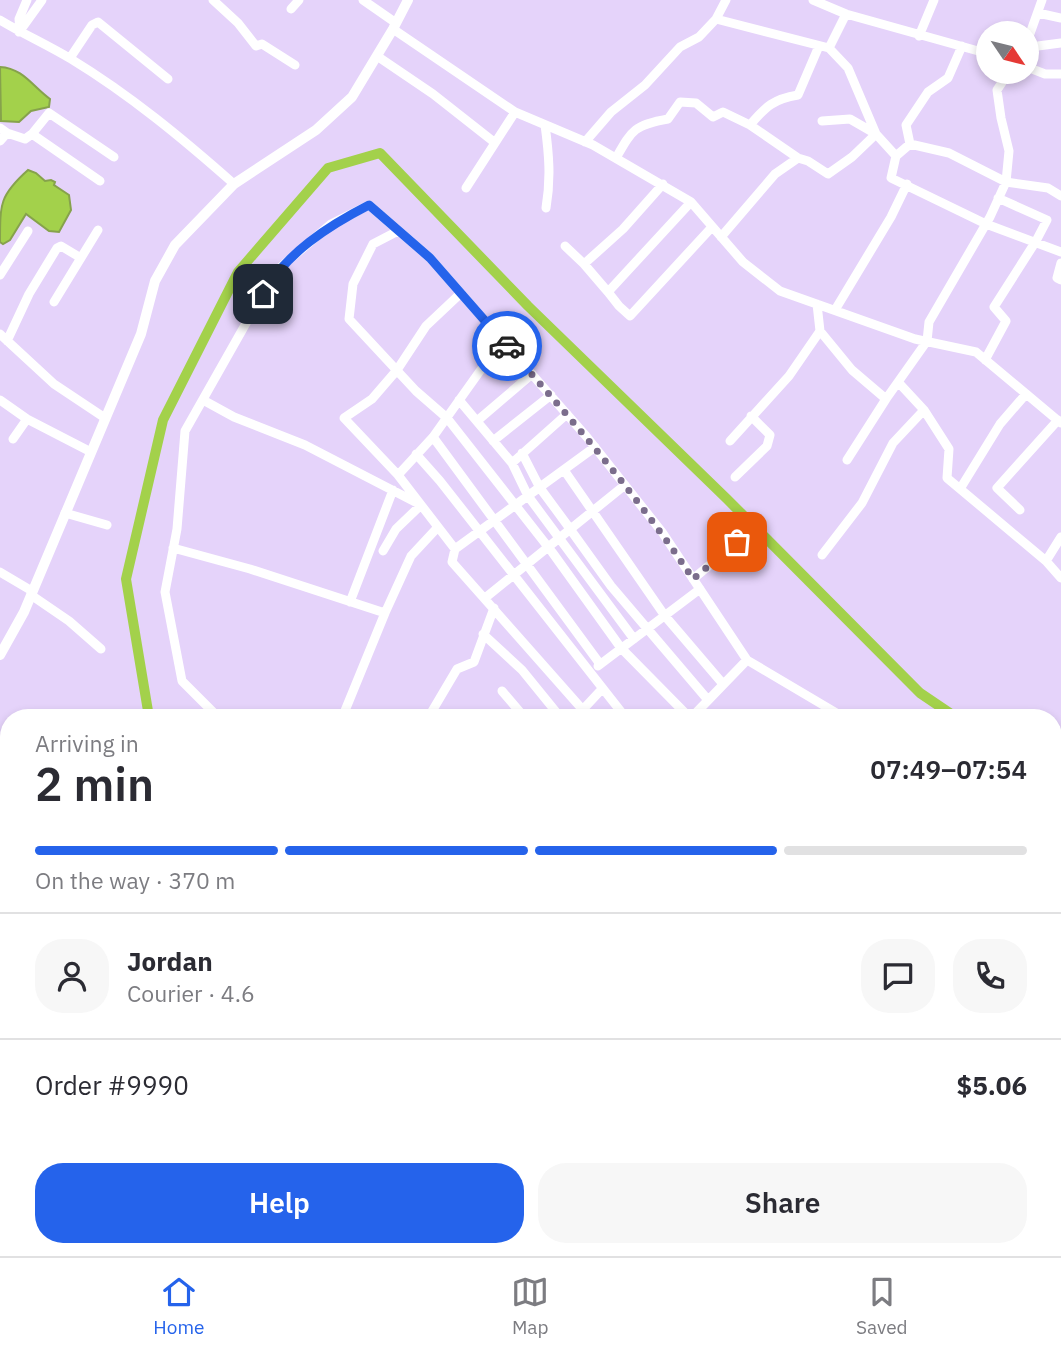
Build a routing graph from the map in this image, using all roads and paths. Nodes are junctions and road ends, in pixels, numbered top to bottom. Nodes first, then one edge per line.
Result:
1 (27, 0) edge
2 (42, 0) edge
3 (213, 0) edge
4 (299, 0) edge
5 (363, 0) edge
6 (408, 0) edge
7 (726, 0) edge
8 (813, 0) edge
9 (934, 0) edge
10 (1042, 0) edge
11 (291, 9) dead end
12 (1038, 13) junction
13 (846, 14) junction
14 (1061, 18) edge
15 (716, 19) junction
16 (0, 20) edge
17 (1035, 21) edge
18 (394, 26) junction
19 (20, 31) junction
20 (919, 36) junction
21 (1061, 43) edge
22 (819, 46) junction
23 (962, 46) junction
24 (1040, 46) edge
25 (829, 48) junction
26 (976, 50) edge
27 (377, 56) junction
28 (70, 58) junction
29 (295, 65) dead end
30 (1040, 72) edge
31 (1061, 75) edge
32 (168, 79) dead end
33 (1001, 84) edge
34 (515, 112) junction
35 (822, 121) dead end
36 (545, 125) junction
37 (750, 125) junction
38 (4, 131) edge
39 (32, 134) junction
40 (876, 134) junction
41 (0, 141) edge
42 (494, 142) junction
43 (585, 142) junction
44 (910, 144) junction
45 (896, 156) junction
46 (114, 157) dead end
47 (616, 158) junction
48 (799, 158) junction
49 (100, 181) dead end
50 (1006, 182) junction
51 (234, 184) junction
52 (663, 184) junction
53 (907, 184) junction
54 (466, 188) dead end
55 (1061, 196) edge
56 (998, 198) junction
57 (691, 202) junction
58 (546, 208) dead end
59 (986, 224) junction
60 (712, 227) junction
61 (98, 230) dead end
62 (398, 230) junction
63 (28, 231) dead end
64 (721, 237) junction
65 (1037, 241) junction
66 (565, 246) dead end
67 (1061, 252) edge
68 (81, 258) junction
69 (1061, 263) edge
70 (584, 264) junction
71 (0, 275) edge
72 (1061, 280) edge
73 (608, 292) junction
74 (461, 293) junction
75 (54, 302) dead end
76 (817, 304) junction
77 (835, 310) junction
78 (820, 331) junction
79 (3, 338) edge
80 (502, 340) junction
81 (927, 341) junction
82 (985, 360) junction
83 (397, 370) junction
84 (532, 374) junction
85 (898, 382) junction
86 (1026, 394) junction
87 (551, 396) junction
88 (886, 399) junction
89 (0, 400) edge
90 (203, 400) junction
91 (459, 400) junction
92 (924, 410) junction
93 (567, 414) junction
94 (751, 416) junction
95 (104, 418) junction
96 (447, 418) junction
97 (27, 419) junction
98 (477, 421) junction
99 (1059, 422) edge
100 (433, 436) junction
101 (13, 439) dead end
102 (493, 441) junction
103 (730, 441) dead end
104 (595, 447) junction
105 (91, 452) junction
106 (522, 453) junction
107 (416, 454) junction
108 (848, 460) dead end
109 (512, 463) junction
110 (564, 470) junction
111 (398, 475) junction
112 (735, 477) dead end
113 (625, 485) junction
114 (540, 488) junction
115 (960, 489) junction
116 (393, 490) junction
117 (528, 496) junction
118 (421, 505) junction
119 (515, 506) junction
120 (1020, 510) dead end
121 (592, 512) junction
122 (65, 513) junction
123 (495, 520) junction
124 (107, 525) dead end
125 (438, 527) junction
126 (569, 527) junction
127 (480, 531) junction
128 (560, 537) junction
129 (1061, 537) edge
130 (737, 542) dead end
131 (548, 547) junction
132 (173, 548) junction
133 (455, 549) junction
134 (383, 551) dead end
135 (822, 555) dead end
136 (1046, 561) junction
137 (527, 564) junction
138 (0, 572) edge
139 (513, 576) junction
140 (1061, 578) edge
141 (693, 579) junction
142 (700, 589) junction
143 (31, 593) junction
144 (485, 598) junction
145 (350, 602) junction
146 (494, 608) junction
147 (385, 613) junction
148 (664, 616) junction
149 (648, 628) junction
150 (483, 634) junction
151 (634, 639) junction
152 (621, 648) junction
153 (100, 649) dead end
154 (0, 655) edge
155 (747, 660) junction
156 (600, 664) junction
157 (589, 673) junction
158 (723, 684) junction
159 (602, 689) junction
160 (502, 691) dead end
161 (708, 700) junction
162 (210, 709) edge
163 (346, 709) edge
164 (433, 709) edge
165 (517, 709) edge
166 (554, 709) edge
167 (583, 709) edge
168 (590, 709) edge
169 (619, 709) edge
170 (681, 709) edge
171 (699, 709) edge
172 (830, 709) edge

1 - 19 street
2 - 19 street
3 - 29 street
4 - 11 street
5 - 18 street
6 - 18 main road
7 - 15 street
8 - 13 street
9 - 20 street
10 - 12 street
12 - 14 street
12 - 17 street
13 - 20 street
13 - 25 street
15 - 22 street
15 - 43 street
16 - 19 street
18 - 27 main road
18 - 34 street
19 - 28 street
20 - 23 street
21 - 24 street
22 - 25 street
22 - 37 street
23 - 26 street
23 - 44 street
25 - 40 street
27 - 42 street
27 - 51 main road
28 - 32 street
28 - 51 street
30 - 31 street
33 - 50 street
34 - 36 street
34 - 42 street
35 - 40 street
36 - 43 street
36 - 58 street
37 - 47 street
37 - 48 street
38 - 39 street
38 - 41 street
39 - 46 street
39 - 49 street
40 - 45 street
40 - 48 street
42 - 54 street
43 - 47 street
44 - 45 street
44 - 50 street
45 - 53 street
47 - 52 street
48 - 64 street
50 - 55 street
50 - 56 street
51 - 95 main road
52 - 57 street
52 - 70 street
53 - 59 street
53 - 77 street
56 - 59 street
56 - 65 street
57 - 60 street
57 - 73 street
59 - 65 street
59 - 81 street
60 - 64 street
60 - 73 street
61 - 68 street
62 - 74 street
62 - 83 street
62 - 90 street
63 - 71 street
64 - 76 street
65 - 67 street
65 - 82 street
66 - 70 street
68 - 75 street
68 - 79 street
69 - 72 street
70 - 73 street
74 - 80 street
74 - 83 street
76 - 77 street
76 - 78 street
77 - 81 street
78 - 88 street
78 - 94 street
79 - 95 street
80 - 84 street
80 - 91 street
81 - 82 street
81 - 85 street
82 - 86 street
83 - 96 street
83 - 111 street
84 - 87 street
84 - 98 street
85 - 88 street
85 - 92 street
86 - 99 street
86 - 115 street
87 - 93 street
87 - 102 street
88 - 108 street
89 - 97 street
90 - 116 street
90 - 132 street
91 - 96 street
91 - 98 street
92 - 115 street
92 - 135 street
93 - 104 street
93 - 106 street
94 - 103 street
94 - 112 street
95 - 105 main road
96 - 100 street
96 - 119 street
97 - 101 street
97 - 105 street
98 - 102 street
99 - 120 street
100 - 107 street
100 - 123 street
102 - 109 street
104 - 110 street
104 - 113 street
105 - 122 main road
106 - 109 street
106 - 114 street
107 - 111 street
107 - 127 street
109 - 117 street
110 - 114 street
110 - 121 street
111 - 118 street
113 - 121 street
113 - 141 street
114 - 117 street
114 - 126 street
115 - 136 street
116 - 118 street
116 - 145 street
117 - 119 street
117 - 128 street
118 - 125 street
118 - 134 street
119 - 123 street
119 - 131 street
121 - 126 street
121 - 148 street
122 - 124 street
122 - 143 main road
123 - 127 street
123 - 137 street
125 - 133 street
125 - 147 street
126 - 128 street
126 - 149 street
127 - 133 street
127 - 139 street
128 - 131 street
128 - 151 street
129 - 136 street
130 - 141 street
131 - 137 street
131 - 152 street
132 - 145 street
132 - 162 street
133 - 144 street
136 - 140 street
137 - 139 street
137 - 156 street
138 - 143 street
139 - 144 street
139 - 157 street
141 - 142 street
142 - 148 street
142 - 155 street
143 - 153 street
143 - 154 main road
144 - 146 street
145 - 147 street
146 - 150 street
146 - 167 street
147 - 163 street
148 - 149 street
148 - 158 street
149 - 151 street
149 - 161 street
150 - 164 street
150 - 166 street
151 - 152 street
152 - 156 street
152 - 170 street
155 - 158 street
155 - 172 street
156 - 157 street
157 - 159 street
158 - 161 street
159 - 168 street
159 - 169 street
160 - 165 street
161 - 171 street

